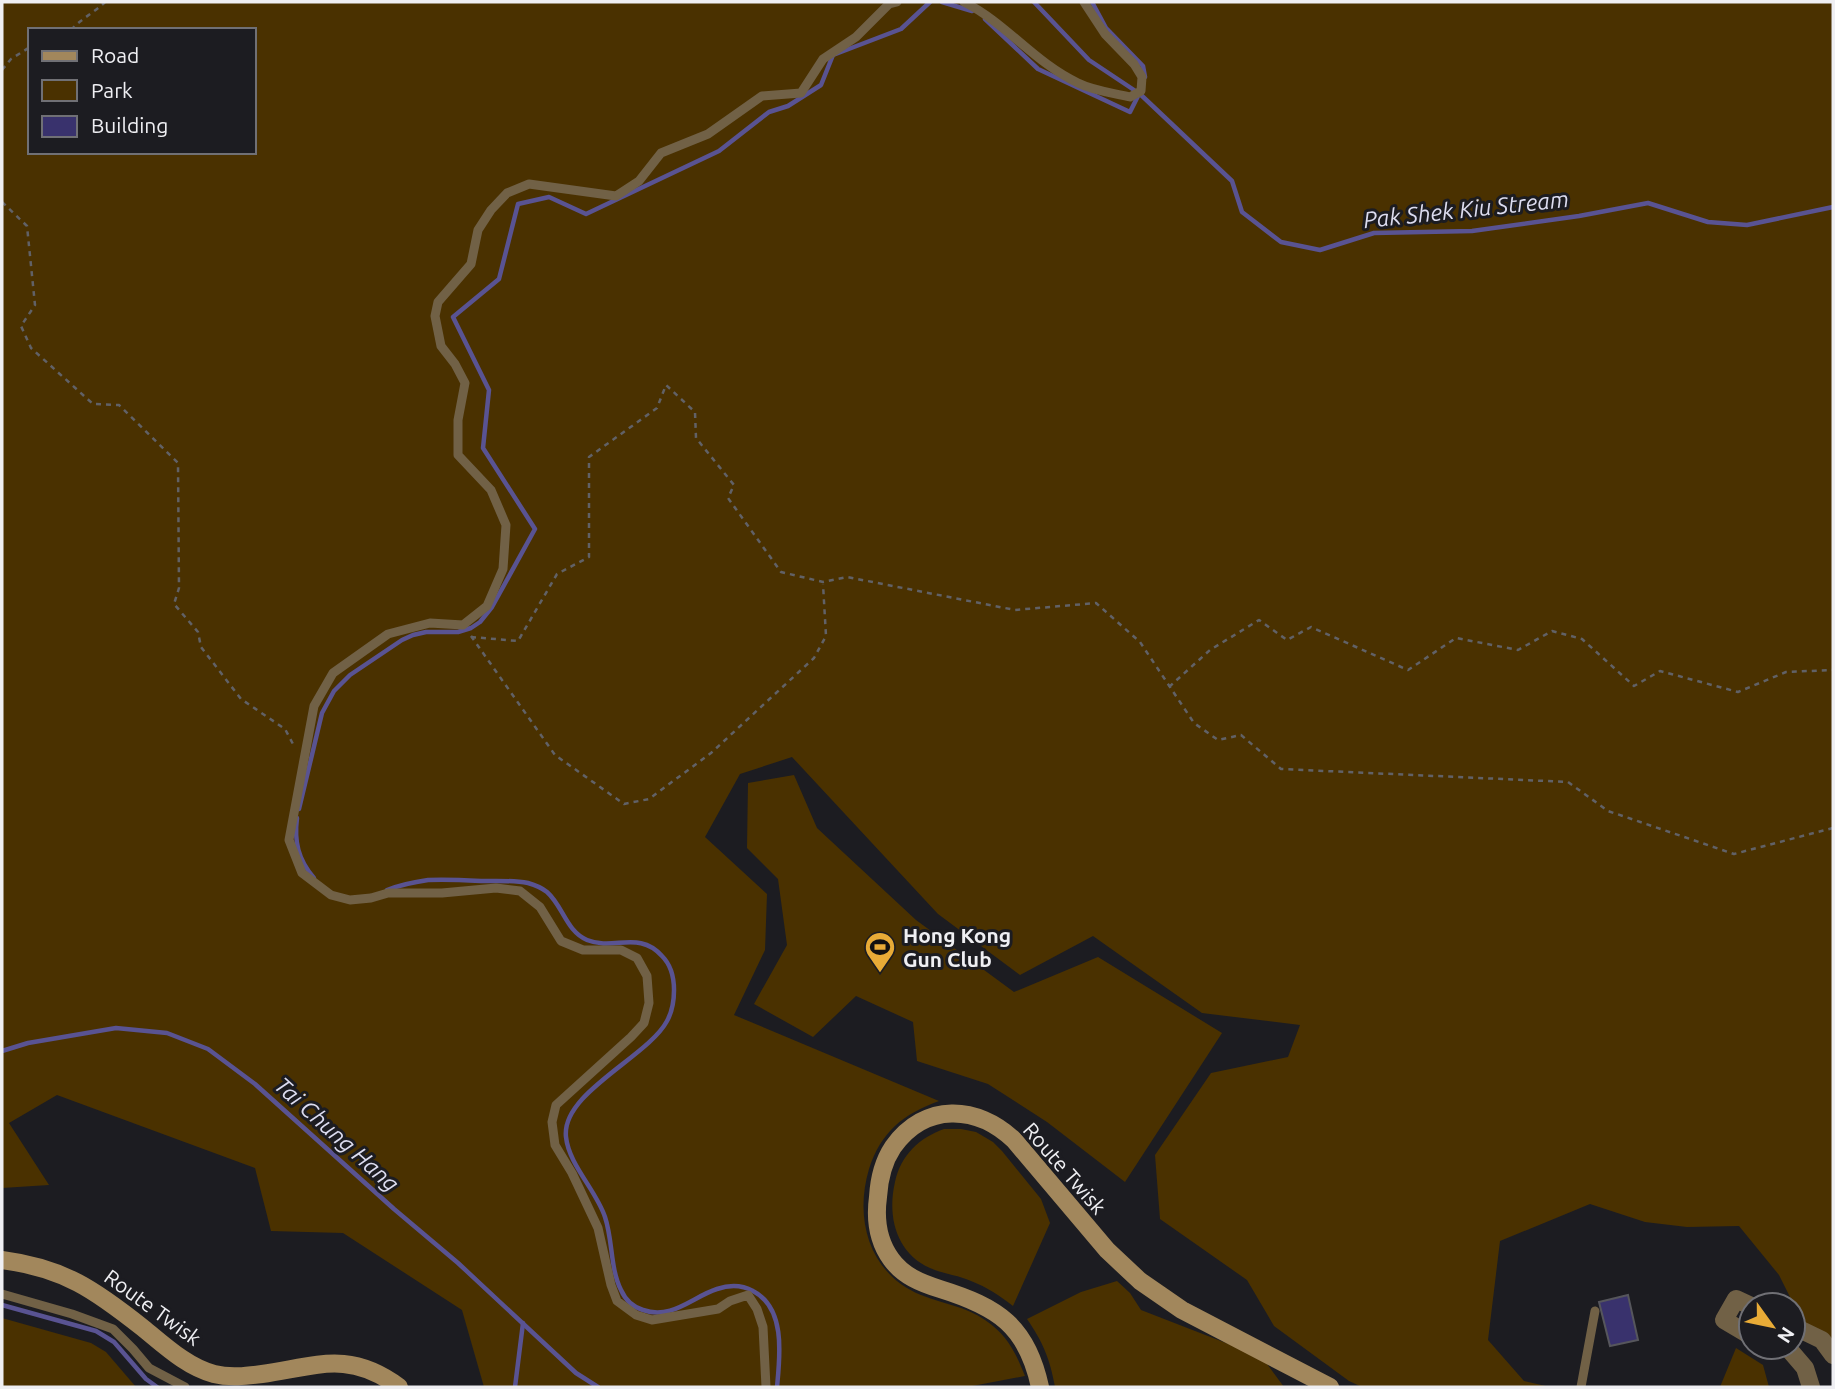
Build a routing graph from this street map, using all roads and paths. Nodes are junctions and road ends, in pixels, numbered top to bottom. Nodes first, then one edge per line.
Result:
1 (105, 2) edge
2 (897, 2) edge
3 (964, 2) edge
4 (1084, 2) edge
5 (73, 28) edge
6 (28, 48) edge
7 (2, 70) edge
8 (2, 202) edge
9 (823, 582) junction
10 (1833, 670) edge
11 (1170, 687) junction
12 (304, 762) junction
13 (1833, 828) edge
14 (2, 1260) edge
15 (2, 1294) edge
16 (1737, 1299) edge
17 (1595, 1311) dead end
18 (1737, 1328) edge
19 (1807, 1333) edge
20 (1833, 1355) edge
21 (1799, 1361) edge
22 (253, 1381) edge
23 (185, 1387) edge
24 (399, 1387) edge
25 (766, 1387) edge
26 (1040, 1387) edge
27 (1330, 1387) edge
28 (1581, 1387) edge
29 (1811, 1387) edge

1 - 5 path
2 - 12 lane
3 - 4 lane
6 - 7 path
8 - 12 path
9 - 9 path
9 - 11 path
10 - 11 path
11 - 13 path
12 - 25 lane
14 - 22 main road, Route Twisk
15 - 23 lane
16 - 18 street
17 - 28 lane
19 - 20 street
21 - 29 street
22 - 24 main road, Route Twisk
26 - 27 main road, Route Twisk

